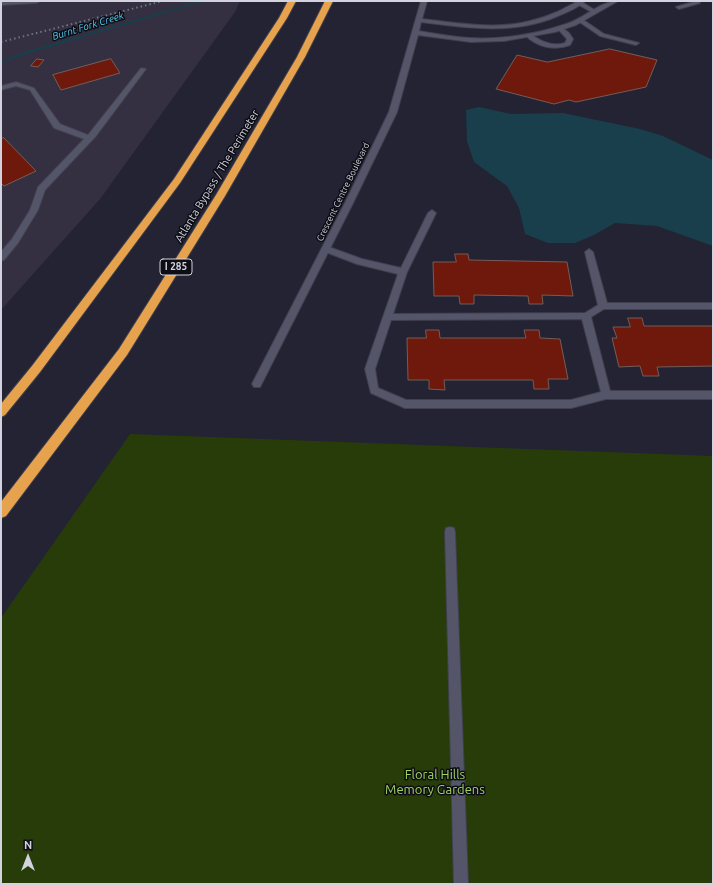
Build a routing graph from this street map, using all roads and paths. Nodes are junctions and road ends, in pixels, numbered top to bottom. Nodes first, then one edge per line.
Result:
1 (36, 1) edge
2 (292, 1) edge
3 (424, 1) edge
4 (615, 1) edge
5 (696, 1) edge
6 (578, 2) edge
7 (1, 3) edge
8 (328, 4) edge
9 (679, 7) dead end
10 (595, 12) junction
11 (419, 20) junction
12 (580, 20) junction
13 (560, 28) junction
14 (416, 33) junction
15 (528, 35) junction
16 (636, 43) dead end
17 (143, 69) dead end
18 (1, 88) edge
19 (89, 138) junction
20 (432, 212) dead end
21 (326, 249) junction
22 (589, 252) dead end
23 (1, 258) edge
24 (403, 272) junction
25 (603, 306) junction
26 (713, 306) edge
27 (586, 316) junction
28 (388, 317) junction
29 (257, 384) dead end
30 (606, 395) junction
31 (713, 395) edge
32 (1, 412) edge
33 (1, 512) edge
34 (450, 532) dead end
35 (461, 884) edge

1 - 7 street
2 - 32 highway
3 - 11 street, Crescent Centre Boulevard
4 - 10 street
5 - 9 street
6 - 10 street
6 - 11 street
8 - 33 highway, Atlanta Bypass / The Perimeter / I 285
10 - 12 street
11 - 14 street, Crescent Centre Boulevard
12 - 13 street
12 - 16 street
13 - 15 street
13 - 15 street
14 - 15 street
14 - 21 street, Crescent Centre Boulevard
17 - 19 street
18 - 19 street
19 - 23 street
20 - 24 street
21 - 24 street
21 - 29 street, Crescent Centre Boulevard
22 - 25 street
24 - 28 street
25 - 26 street
25 - 27 street
27 - 28 street
27 - 30 street
28 - 30 street
30 - 31 street
34 - 35 street

